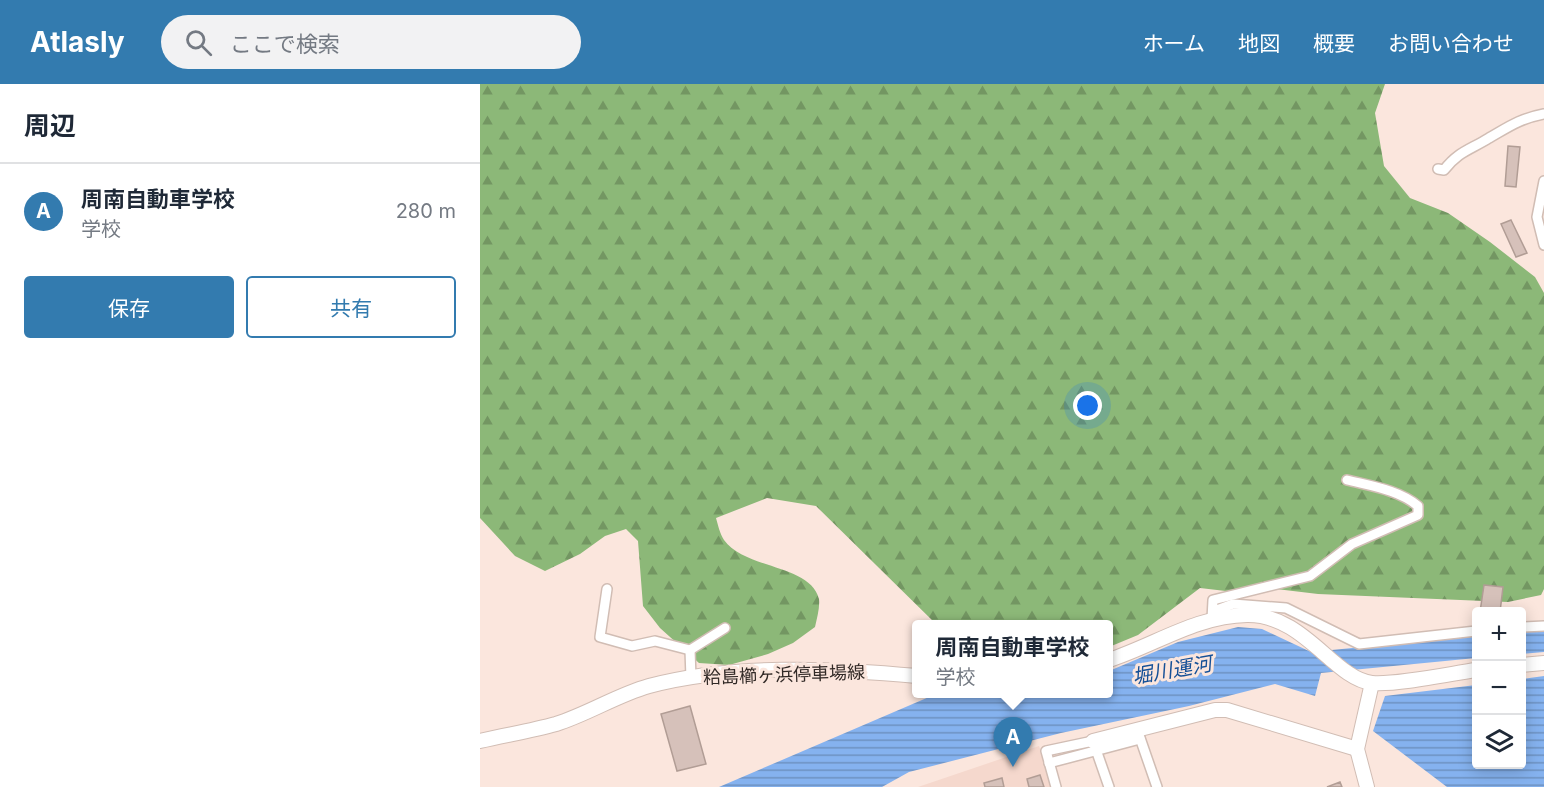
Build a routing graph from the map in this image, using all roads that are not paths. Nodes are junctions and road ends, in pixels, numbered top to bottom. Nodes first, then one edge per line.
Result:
1 (1544, 114) edge
2 (1437, 169) dead end
3 (1544, 181) edge
4 (1544, 245) edge
5 (1347, 480) dead end
6 (607, 589) dead end
7 (1213, 615) junction
8 (1544, 626) edge
9 (1526, 627) edge
10 (725, 628) dead end
11 (1472, 631) edge
12 (690, 650) junction
13 (1113, 658) edge
14 (1544, 663) edge
15 (1526, 665) edge
16 (1472, 670) edge
17 (912, 676) edge
18 (690, 678) junction
19 (1367, 681) junction
20 (1138, 734) junction
21 (480, 741) edge
22 (1094, 745) junction
23 (1357, 749) junction
24 (1056, 787) edge
25 (1109, 787) edge
26 (1157, 787) edge
27 (1367, 787) edge

1 - 2 street
3 - 4 street
5 - 7 street
6 - 12 street
7 - 11 street
7 - 13 main road
7 - 19 main road
8 - 9 street
10 - 12 street
12 - 18 street
14 - 15 main road
16 - 19 main road
17 - 18 main road, 粭島櫛ヶ浜停車場線
18 - 21 main road, 粭島櫛ヶ浜停車場線
19 - 23 main road
20 - 22 main road
20 - 23 main road
20 - 26 street
22 - 24 street
22 - 25 street
23 - 27 main road

